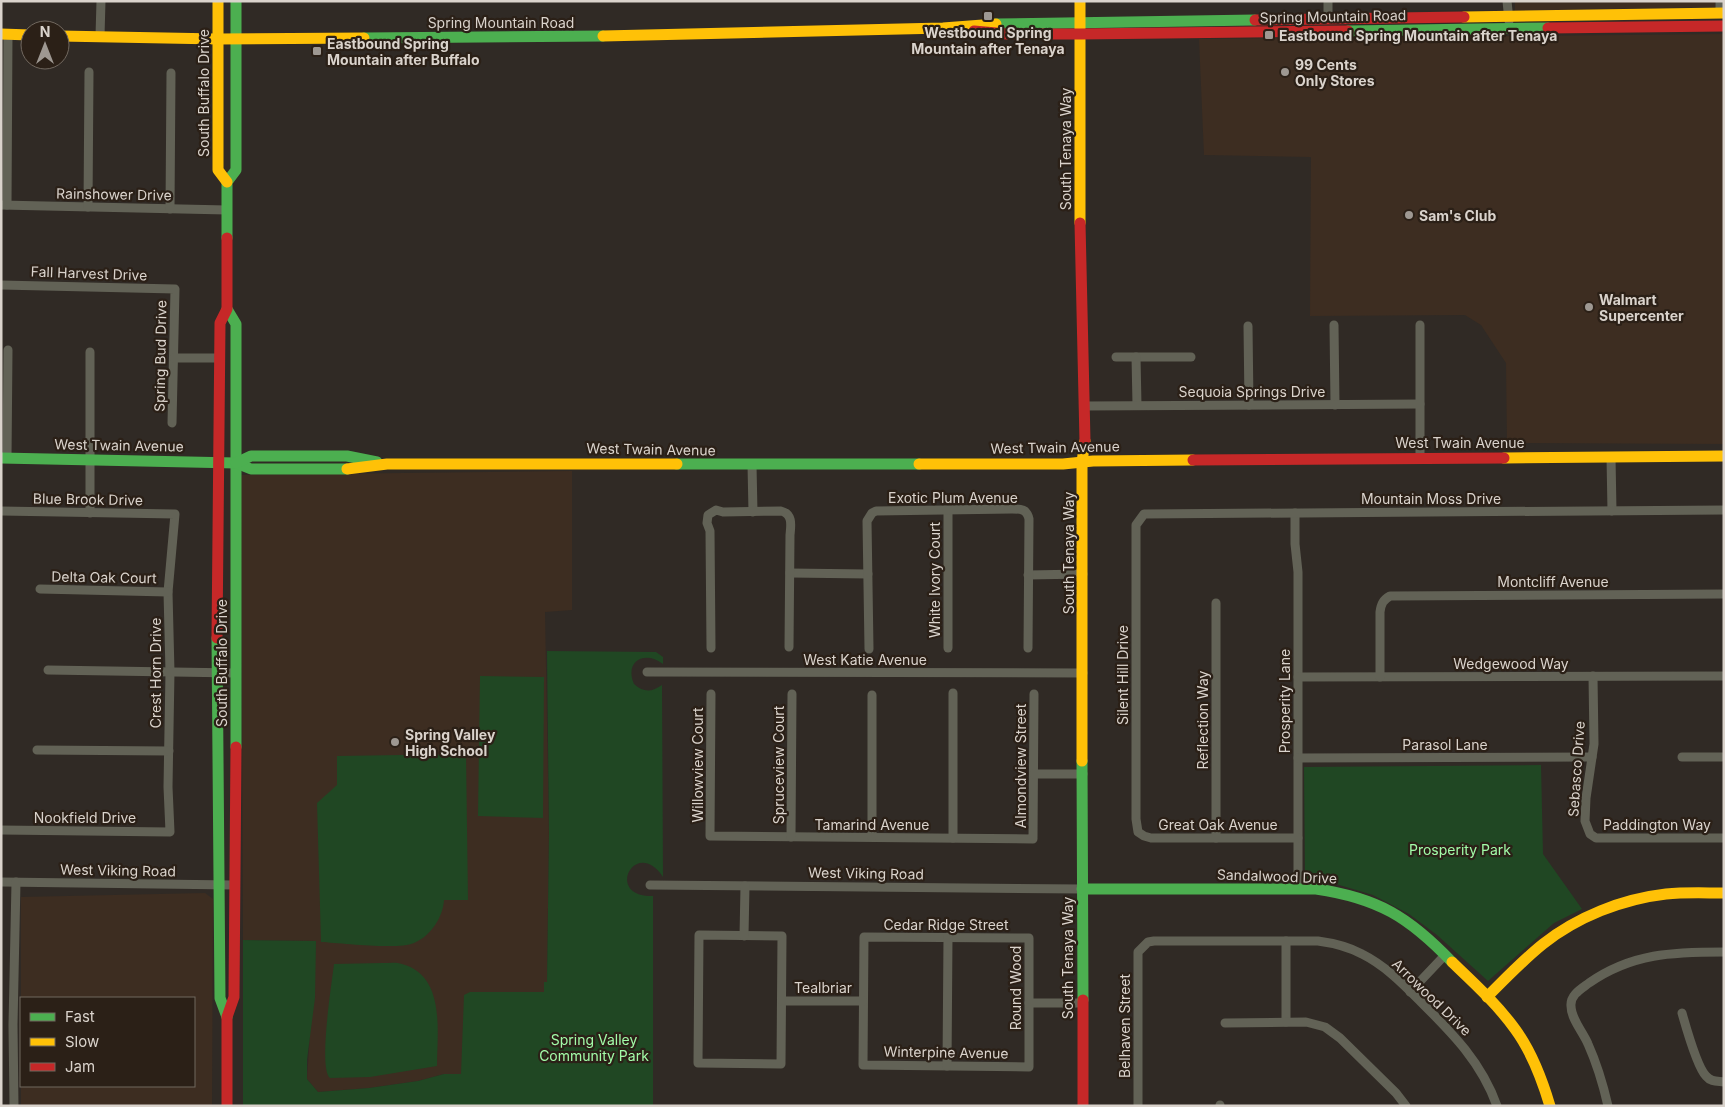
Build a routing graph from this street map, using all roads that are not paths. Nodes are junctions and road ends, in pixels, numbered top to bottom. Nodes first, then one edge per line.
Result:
1 (101, 1) edge
2 (218, 1) edge
3 (236, 1) edge
4 (1080, 1) edge
5 (1328, 1) edge
6 (1507, 1) edge
7 (1720, 1) edge
8 (1507, 16) junction
9 (1723, 16) edge
10 (1386, 18) junction
11 (1328, 19) junction
12 (1080, 22) junction
13 (1708, 26) junction
14 (1724, 26) edge
15 (943, 28) junction
16 (1512, 29) junction
17 (1326, 32) junction
18 (1248, 33) junction
19 (5, 34) edge
20 (1080, 34) junction
21 (20, 35) edge
22 (70, 36) edge
23 (100, 36) junction
24 (218, 39) junction
25 (236, 39) junction
26 (89, 72) dead end
27 (171, 73) dead end
28 (227, 182) junction
29 (4, 205) edge
30 (88, 207) junction
31 (170, 209) junction
32 (226, 210) junction
33 (1, 285) edge
34 (175, 289) joint
35 (227, 309) junction
36 (1334, 325) dead end
37 (1420, 325) dead end
38 (1248, 326) dead end
39 (8, 350) dead end
40 (90, 352) dead end
41 (1116, 357) dead end
42 (1136, 357) junction
43 (1190, 357) dead end
44 (174, 358) junction
45 (220, 358) junction
46 (1420, 404) junction
47 (1137, 405) junction
48 (1249, 405) junction
49 (1334, 405) junction
50 (1084, 406) junction
51 (172, 423) dead end
52 (1611, 456) junction
53 (1724, 456) edge
54 (4, 458) edge
55 (1420, 458) junction
56 (89, 459) junction
57 (219, 462) junction
58 (1082, 462) junction
59 (236, 463) junction
60 (752, 465) junction
61 (1724, 510) edge
62 (1, 511) edge
63 (948, 511) junction
64 (1612, 511) junction
65 (753, 512) junction
66 (90, 513) junction
67 (1295, 513) junction
68 (175, 514) joint
69 (1140, 519) joint
70 (790, 573) junction
71 (868, 574) junction
72 (1028, 574) junction
73 (1083, 574) junction
74 (40, 589) dead end
75 (168, 592) junction
76 (1724, 594) edge
77 (1216, 603) dead end
78 (789, 647) dead end
79 (711, 648) dead end
80 (948, 648) dead end
81 (1028, 648) dead end
82 (869, 649) dead end
83 (48, 670) dead end
84 (170, 672) junction
85 (647, 672) dead end
86 (218, 673) junction
87 (236, 673) junction
88 (1083, 673) junction
89 (1593, 676) junction
90 (1724, 676) edge
91 (1298, 677) junction
92 (1380, 677) junction
93 (953, 693) dead end
94 (711, 694) dead end
95 (792, 694) dead end
96 (872, 694) dead end
97 (1034, 694) dead end
98 (37, 750) dead end
99 (169, 752) junction
100 (1592, 757) junction
101 (1682, 757) dead end
102 (1724, 757) edge
103 (1298, 758) junction
104 (1034, 774) junction
105 (1083, 774) junction
106 (1, 830) edge
107 (170, 832) joint
108 (1138, 832) joint
109 (1590, 834) joint
110 (710, 836) joint
111 (791, 837) junction
112 (872, 837) junction
113 (953, 838) junction
114 (1216, 838) junction
115 (1298, 838) junction
116 (1724, 838) edge
117 (1033, 839) joint
118 (1, 882) edge
119 (16, 882) junction
120 (218, 885) junction
121 (234, 885) junction
122 (650, 885) dead end
123 (745, 886) junction
124 (1082, 889) junction
125 (1298, 889) junction
126 (1724, 893) edge
127 (744, 936) junction
128 (948, 938) junction
129 (1029, 938) joint
130 (1286, 941) junction
131 (1142, 947) joint
132 (1724, 952) edge
133 (1445, 955) junction
134 (1410, 992) junction
135 (1487, 997) junction
136 (782, 1001) junction
137 (863, 1001) junction
138 (1029, 1003) junction
139 (1082, 1003) junction
140 (1682, 1013) dead end
141 (227, 1017) junction
142 (1286, 1022) junction
143 (1225, 1023) dead end
144 (947, 1066) junction
145 (1029, 1067) joint
146 (1724, 1082) edge
147 (14, 1106) edge
148 (227, 1106) edge
149 (1083, 1106) edge
150 (1138, 1106) edge
151 (1406, 1106) edge
152 (1497, 1106) edge
153 (1550, 1106) edge
154 (1608, 1106) edge

1 - 23 street
2 - 24 main road, South Buffalo Drive
3 - 25 main road, South Buffalo Drive
4 - 12 main road, South Tenaya Way
5 - 11 street
6 - 8 street
7 - 9 street
8 - 9 main road, Spring Mountain Road
8 - 10 main road, Spring Mountain Road
8 - 16 street
9 - 13 main road
10 - 11 main road, Spring Mountain Road
10 - 17 main road
11 - 12 main road, Spring Mountain Road
11 - 18 main road
12 - 15 main road, Spring Mountain Road
12 - 20 main road, South Tenaya Way
13 - 14 main road, Spring Mountain Road
13 - 16 main road, Spring Mountain Road
15 - 20 main road, Spring Mountain Road
15 - 25 main road, Spring Mountain Road
16 - 17 main road, Spring Mountain Road
17 - 18 main road, Spring Mountain Road
18 - 20 main road, Spring Mountain Road
19 - 21 main road
19 - 29 street
20 - 50 main road, South Tenaya Way
22 - 23 main road, Spring Mountain Road
23 - 24 main road, Spring Mountain Road
24 - 25 main road, Spring Mountain Road
24 - 28 main road, South Buffalo Drive
25 - 28 main road, South Buffalo Drive
26 - 30 street
27 - 31 street
28 - 32 main road, South Buffalo Drive
29 - 30 street, Rainshower Drive
30 - 31 street, Rainshower Drive
31 - 32 street, Rainshower Drive
32 - 35 main road, South Buffalo Drive
33 - 34 street, Fall Harvest Drive
34 - 44 street, Spring Bud Drive
35 - 45 main road, South Buffalo Drive
35 - 59 main road, South Buffalo Drive
36 - 49 street
37 - 46 street
38 - 48 street
39 - 54 street
40 - 56 street
41 - 42 street
42 - 43 street
42 - 47 street
44 - 45 street
44 - 51 street, Spring Bud Drive
45 - 57 main road, South Buffalo Drive
46 - 49 street, Sequoia Springs Drive
46 - 55 street
47 - 48 street, Sequoia Springs Drive
47 - 50 street, Sequoia Springs Drive
48 - 49 street, Sequoia Springs Drive
50 - 58 main road, South Tenaya Way
52 - 53 main road, West Twain Avenue
52 - 55 main road, West Twain Avenue
52 - 64 street
54 - 56 main road, West Twain Avenue
55 - 58 main road, West Twain Avenue
56 - 57 main road, West Twain Avenue
56 - 66 street
57 - 59 main road, West Twain Avenue
57 - 86 main road, South Buffalo Drive
58 - 60 main road, West Twain Avenue
58 - 73 main road, South Tenaya Way
59 - 60 main road, West Twain Avenue
59 - 87 main road, South Buffalo Drive
60 - 65 street
61 - 64 street, Mountain Moss Drive
62 - 66 street, Blue Brook Drive
63 - 71 street, Exotic Plum Avenue
63 - 72 street, Exotic Plum Avenue
63 - 80 street, White Ivory Court
64 - 67 street, Mountain Moss Drive
65 - 70 street
65 - 79 street
66 - 68 street, Blue Brook Drive
67 - 69 street, Mountain Moss Drive
67 - 91 street, Prosperity Lane
68 - 75 street, Crest Horn Drive
69 - 108 street, Silent Hill Drive
70 - 71 street
70 - 78 street
71 - 82 street
72 - 73 street
72 - 81 street
73 - 88 main road, South Tenaya Way
74 - 75 street, Delta Oak Court
75 - 84 street, Crest Horn Drive
76 - 92 street, Montcliff Avenue
77 - 114 street, Reflection Way
83 - 84 street
84 - 86 street
84 - 99 street, Crest Horn Drive
85 - 88 street, West Katie Avenue
86 - 87 street
86 - 120 main road, South Buffalo Drive
87 - 121 main road, South Buffalo Drive
88 - 105 main road, South Tenaya Way
89 - 90 street, Wedgewood Way
89 - 92 street, Wedgewood Way
89 - 100 street, Sebasco Drive
91 - 92 street, Wedgewood Way
91 - 103 street, Prosperity Lane
93 - 113 street
94 - 110 street, Willowview Court
95 - 111 street, Spruceview Court
96 - 112 street
97 - 104 street, Almondview Street
98 - 99 street
99 - 107 street, Crest Horn Drive
100 - 103 street, Parasol Lane
100 - 109 street, Sebasco Drive
101 - 102 street
103 - 115 street, Prosperity Lane
104 - 105 street
104 - 117 street, Almondview Street
105 - 124 main road, South Tenaya Way
106 - 107 street, Nookfield Drive
108 - 114 street, Great Oak Avenue
109 - 116 street, Paddington Way
110 - 111 street, Tamarind Avenue
111 - 112 street, Tamarind Avenue
112 - 113 street, Tamarind Avenue
113 - 117 street, Tamarind Avenue
114 - 115 street, Great Oak Avenue
115 - 125 street, Prosperity Lane
118 - 119 street, West Viking Road
119 - 120 street, West Viking Road
119 - 147 street
120 - 121 street, West Viking Road
120 - 141 main road, South Buffalo Drive
121 - 141 main road, South Buffalo Drive
122 - 123 street, West Viking Road
123 - 124 street, West Viking Road
123 - 127 street
124 - 125 main road, Sandalwood Drive
124 - 139 main road, South Tenaya Way
125 - 133 main road, Sandalwood Drive
126 - 135 main road
127 - 136 street
127 - 136 street
128 - 129 street, Cedar Ridge Street
128 - 137 street, Cedar Ridge Street
128 - 144 street
129 - 138 street, Round Wood
130 - 131 street, Arrowood Drive
130 - 134 street, Arrowood Drive
130 - 142 street
131 - 150 street, Belhaven Street
132 - 154 street
133 - 134 street
133 - 135 main road, Sandalwood Drive
134 - 152 street, Arrowood Drive
135 - 153 main road, Sandalwood Drive
136 - 137 street, Tealbriar
137 - 144 street, Winterpine Avenue
138 - 139 street
138 - 145 street, Round Wood
139 - 149 main road, South Tenaya Way
140 - 146 street
141 - 148 main road, South Buffalo Drive
142 - 143 street
142 - 151 street
144 - 145 street, Winterpine Avenue

